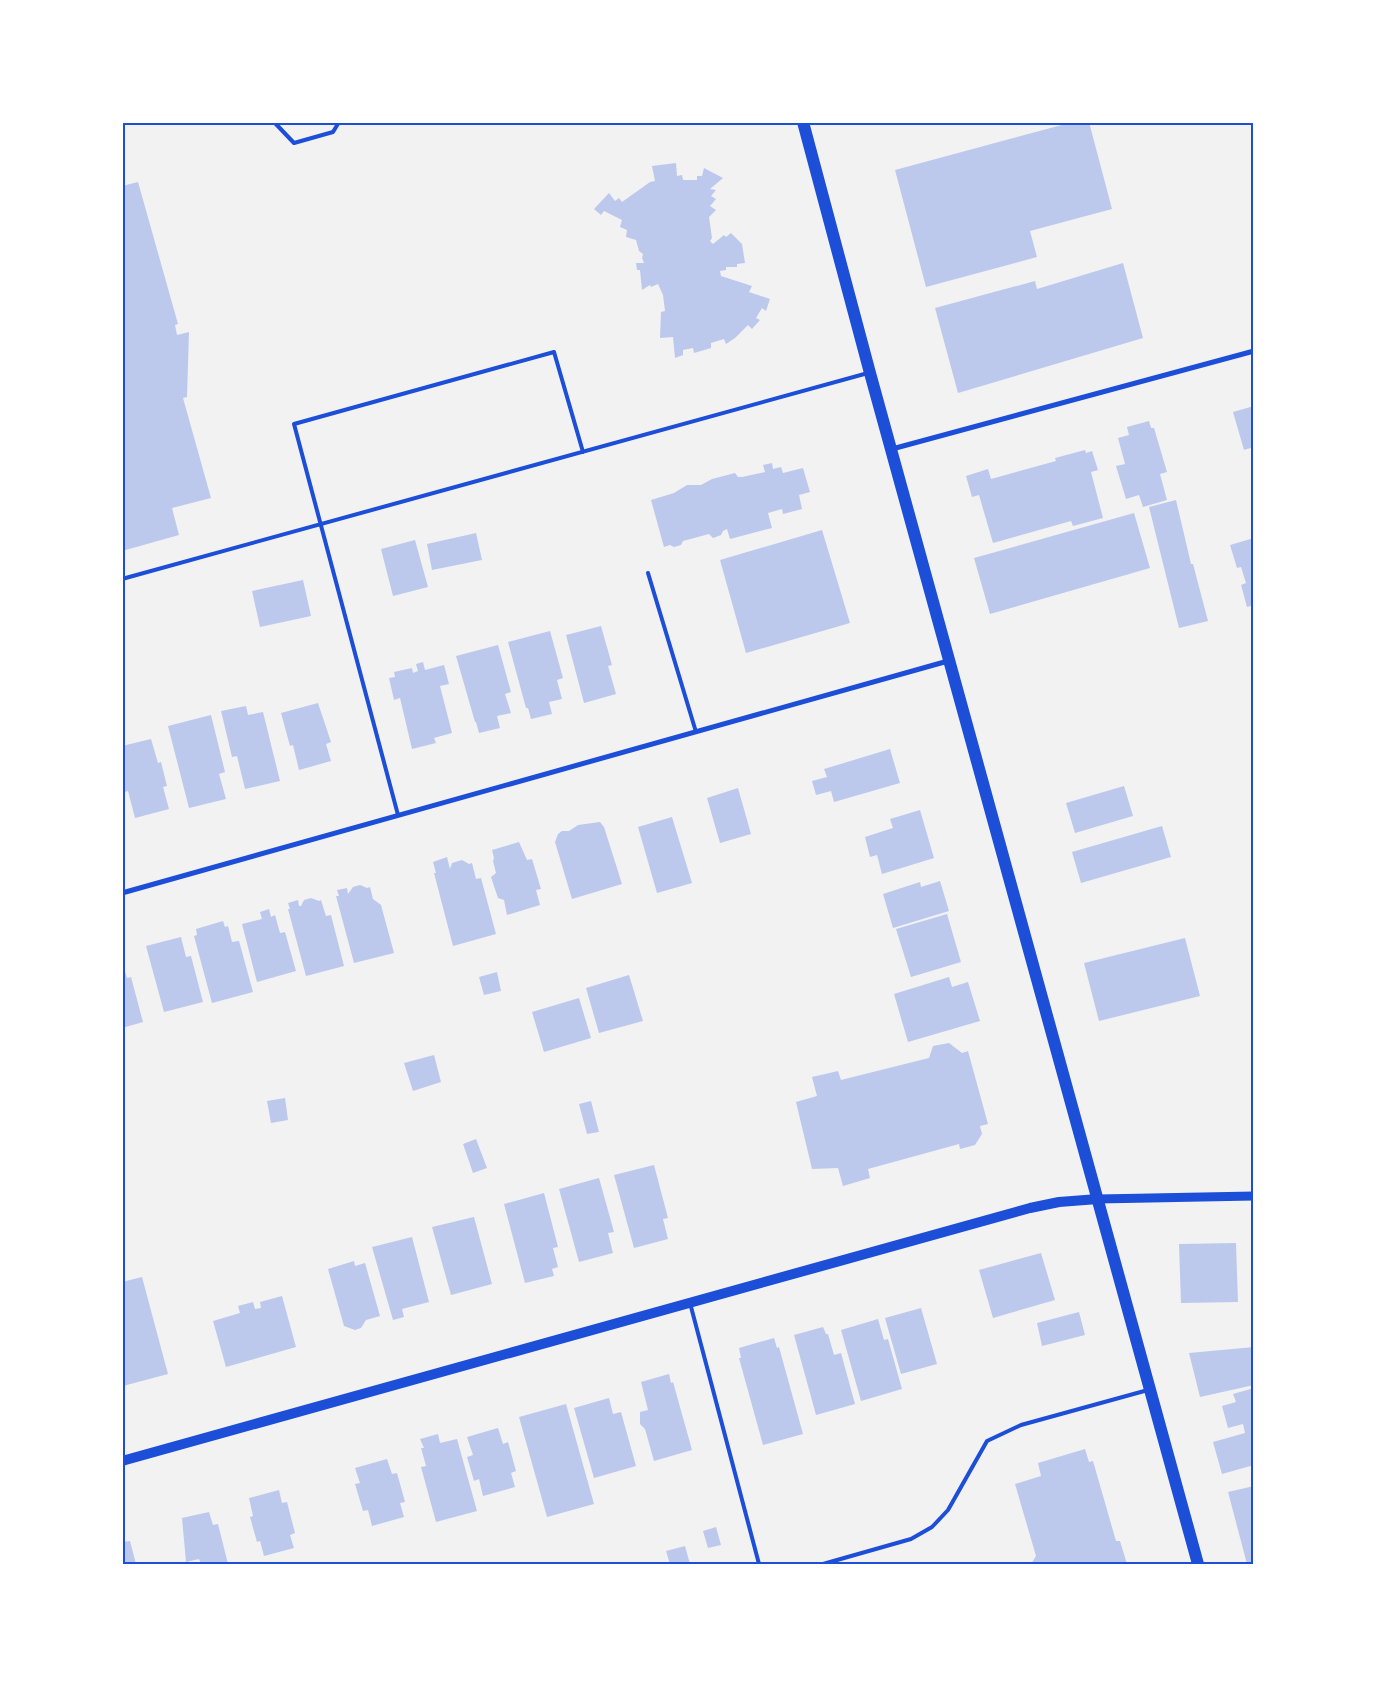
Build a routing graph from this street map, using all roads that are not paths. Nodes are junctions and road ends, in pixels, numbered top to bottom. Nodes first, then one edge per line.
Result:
1 (274, 122) edge
2 (339, 122) edge
3 (803, 122) edge
4 (1254, 351) edge
5 (870, 373) junction
6 (892, 449) junction
7 (583, 452) junction
8 (320, 525) junction
9 (648, 573) dead end
10 (122, 579) edge
11 (950, 660) junction
12 (696, 732) junction
13 (398, 815) junction
14 (122, 893) edge
15 (1254, 1196) edge
16 (1098, 1199) junction
17 (690, 1303) junction
18 (1150, 1390) junction
19 (122, 1461) edge
20 (759, 1564) edge
21 (823, 1564) edge
22 (1198, 1564) edge

1 - 2 lane
3 - 5 main road
4 - 6 street
5 - 6 main road
5 - 7 lane
6 - 11 main road
7 - 8 lane
7 - 8 lane
8 - 10 lane
8 - 13 lane
9 - 12 lane
11 - 12 street
11 - 16 main road
12 - 13 street
13 - 14 street
15 - 16 street
16 - 17 main road
16 - 18 main road
17 - 19 main road
17 - 20 lane
18 - 21 lane
18 - 22 main road

